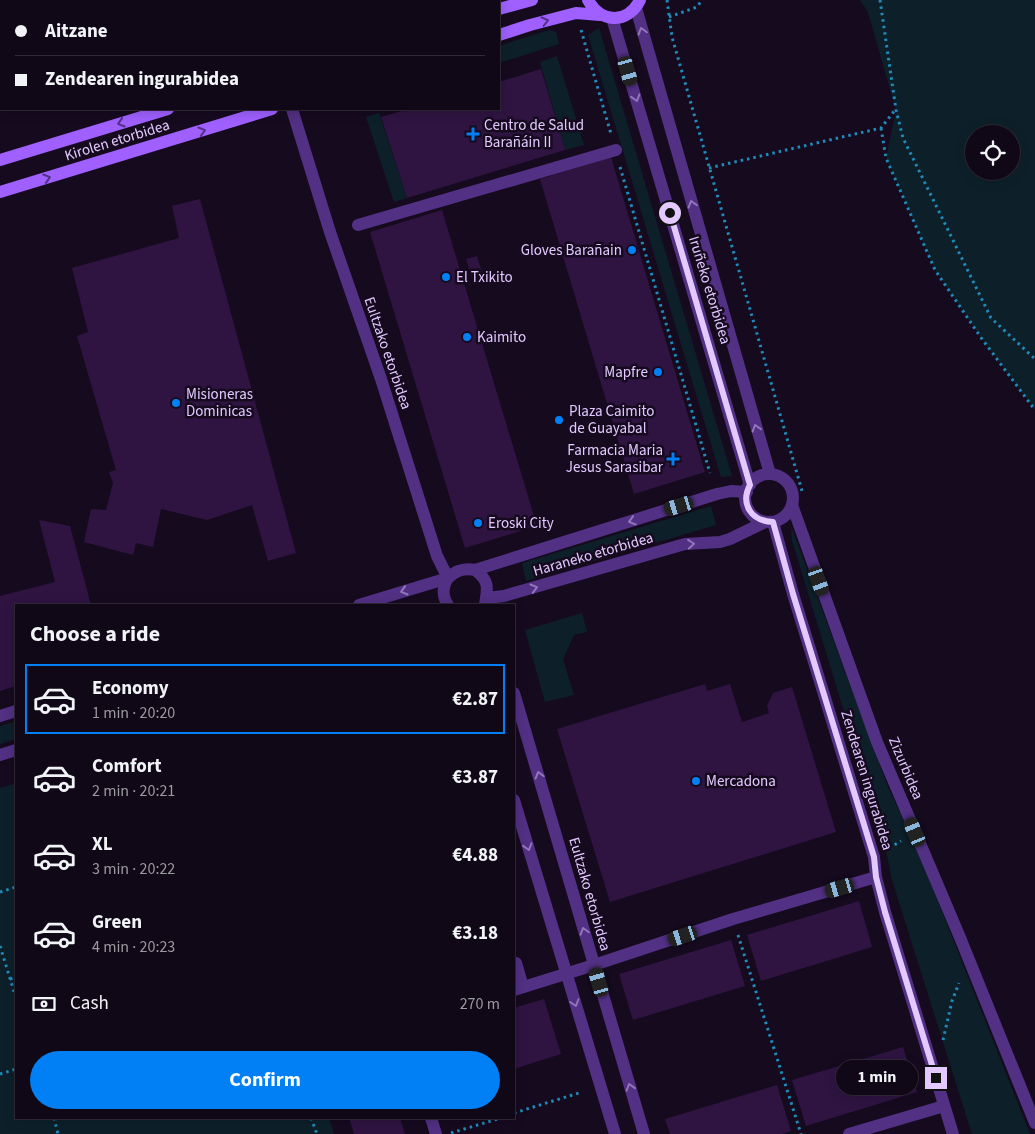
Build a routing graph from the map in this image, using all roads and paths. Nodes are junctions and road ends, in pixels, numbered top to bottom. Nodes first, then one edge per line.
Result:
1 (532, 0) edge
2 (588, 0) edge
3 (667, 0) edge
4 (702, 0) edge
5 (880, 0) edge
6 (638, 4) edge
7 (500, 9) edge
8 (606, 16) junction
9 (669, 17) junction
10 (580, 28) dead end
11 (500, 35) edge
12 (161, 110) edge
13 (269, 110) edge
14 (292, 110) edge
15 (896, 110) junction
16 (140, 113) edge
17 (881, 128) junction
18 (616, 150) junction
19 (0, 160) edge
20 (710, 168) junction
21 (0, 192) edge
22 (358, 225) dead end
23 (1035, 359) edge
24 (1035, 410) edge
25 (710, 473) dead end
26 (770, 474) junction
27 (748, 488) junction
28 (792, 505) junction
29 (796, 517) junction
30 (769, 522) junction
31 (475, 570) junction
32 (448, 578) junction
33 (485, 603) edge
34 (363, 604) edge
35 (448, 604) edge
36 (515, 696) edge
37 (15, 711) edge
38 (0, 716) edge
39 (15, 750) edge
40 (0, 755) edge
41 (515, 803) edge
42 (876, 877) junction
43 (15, 887) edge
44 (0, 892) edge
45 (738, 934) dead end
46 (0, 946) edge
47 (968, 958) junction
48 (516, 963) dead end
49 (594, 965) junction
50 (566, 974) junction
51 (15, 977) edge
52 (10, 979) junction
53 (518, 988) edge
54 (15, 995) edge
55 (943, 1040) dead end
56 (15, 1069) edge
57 (0, 1074) edge
58 (582, 1092) dead end
59 (944, 1106) junction
60 (515, 1114) edge
61 (54, 1119) edge
62 (311, 1119) edge
63 (431, 1119) edge
64 (498, 1119) edge
65 (1035, 1123) edge
66 (58, 1134) edge
67 (317, 1134) edge
68 (436, 1134) edge
69 (448, 1134) edge
70 (616, 1134) edge
71 (644, 1134) edge
72 (801, 1134) edge
73 (849, 1134) edge
74 (953, 1134) edge

1 - 7 main road
2 - 8 main road
3 - 9 path
4 - 9 path
5 - 15 path
6 - 8 main road
26 -> 6 street, Iruñeko etorbidea
11 -> 8 main road
8 -> 27 street, Iruñeko etorbidea
9 - 20 path
10 - 18 path
12 - 16 main road, Kirolen etorbidea
21 -> 13 main road, Kirolen etorbidea
14 - 32 street, Eultzako etorbidea
15 - 17 path
15 - 23 path
16 -> 19 main road, Kirolen etorbidea
17 - 20 path
17 - 24 path
18 - 22 street
18 - 25 path
20 - 29 path
26 - 27 street
26 - 28 street
27 - 30 street
27 -> 31 street, Haraneko etorbidea
28 - 29 street, Zizurbidea
28 - 30 street
29 - 47 street, Zizurbidea
33 -> 30 street, Haraneko etorbidea
30 - 42 street, Zendearen ingurabidea
31 - 32 street, Haraneko etorbidea
31 - 33 street
32 -> 34 street, Haraneko etorbidea
32 - 35 street
49 -> 36 street, Eultzako etorbidea
37 - 38 street
39 - 40 street
41 -> 50 street
42 - 49 street
42 - 59 street, Zendearen ingurabidea
43 - 44 path
45 - 72 path
46 - 52 path
47 - 55 path
47 - 65 street, Zizurbidea
48 - 53 street
49 - 50 street
71 -> 49 street, Eultzako etorbidea
50 - 53 street
50 -> 70 street
51 - 52 path
52 - 54 path
56 - 57 path
58 - 60 path
59 - 73 street
59 - 74 street, Zendearen ingurabidea
61 - 66 path
62 - 67 path
63 - 68 street
64 - 69 path

